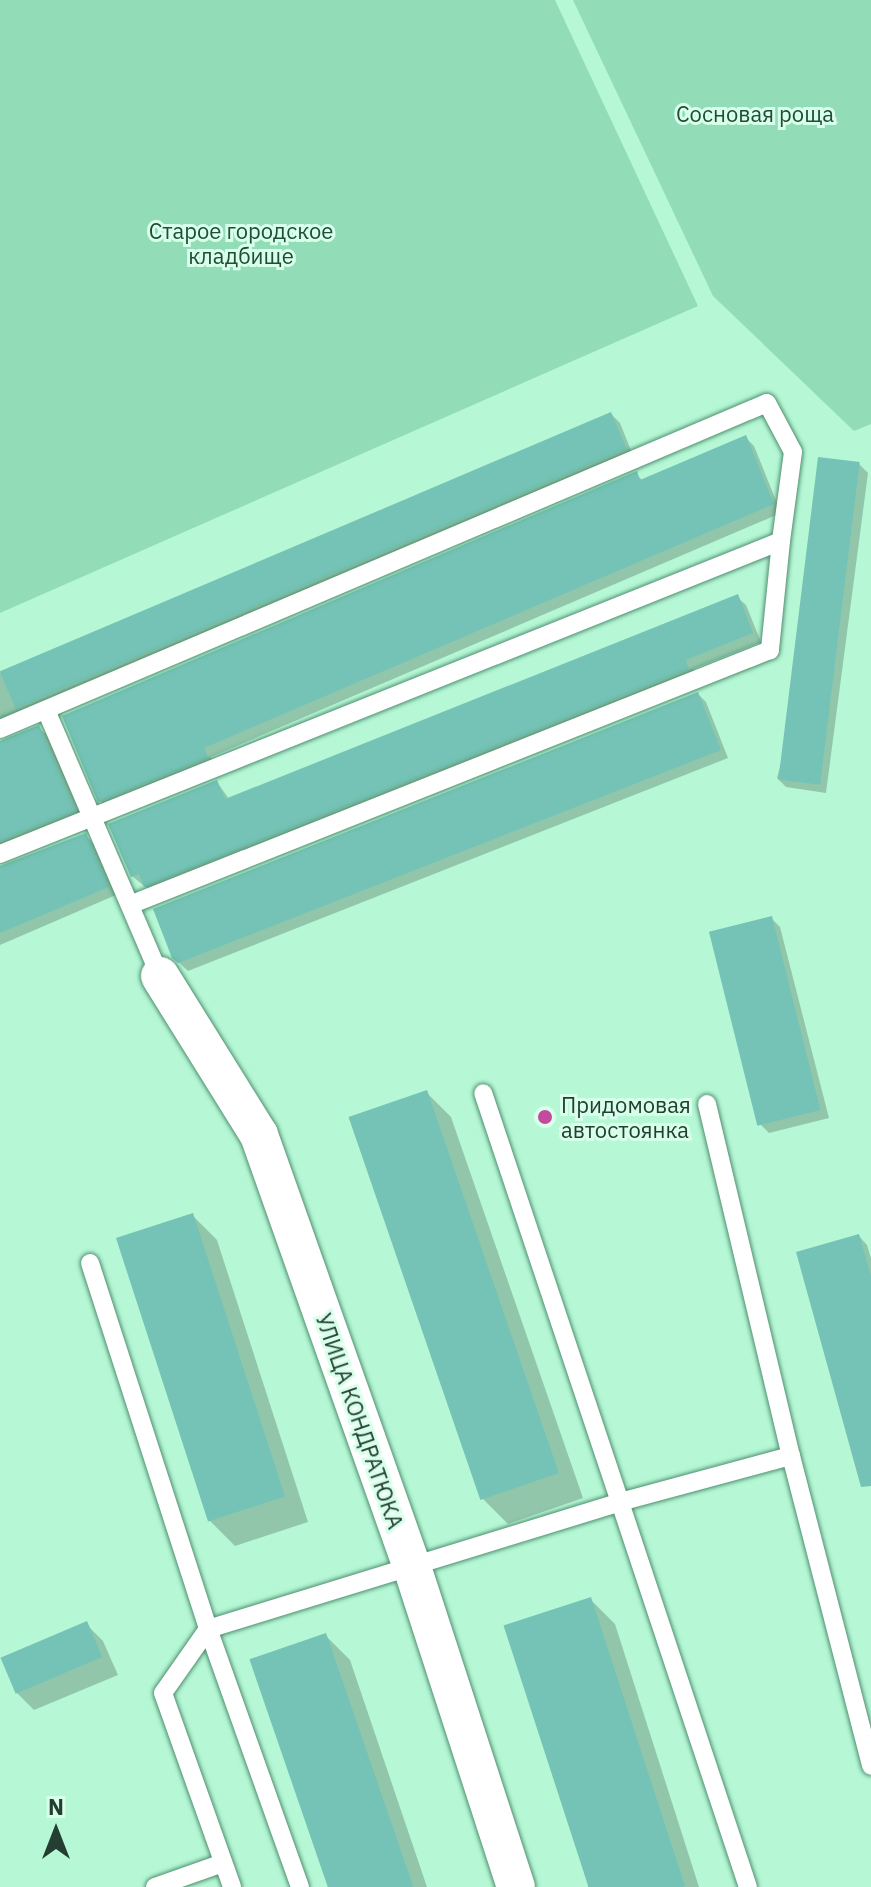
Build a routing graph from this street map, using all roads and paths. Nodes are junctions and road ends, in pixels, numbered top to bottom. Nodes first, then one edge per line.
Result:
1 (781, 541) junction
2 (46, 710) junction
3 (0, 729) edge
4 (92, 814) junction
5 (0, 854) edge
6 (130, 905) junction
7 (160, 976) joint
8 (483, 1093) dead end
9 (707, 1104) dead end
10 (90, 1263) dead end
11 (791, 1456) junction
12 (620, 1502) junction
13 (412, 1567) junction
14 (208, 1629) junction
15 (871, 1756) edge
16 (871, 1766) edge
17 (223, 1863) junction
18 (155, 1887) edge
19 (232, 1887) edge
20 (300, 1887) edge
21 (516, 1887) edge
22 (748, 1887) edge

1 - 2 lane
1 - 4 lane
1 - 6 lane
2 - 3 lane
2 - 4 lane
4 - 5 lane
4 - 6 lane
6 - 7 lane
7 - 13 street, УЛИЦА КОНДРАТЮКА
8 - 12 lane
9 - 11 lane
10 - 14 lane
11 - 12 lane
11 - 15 lane
12 - 13 lane
12 - 22 lane
13 - 14 lane
13 - 21 street, УЛИЦА КОНДРАТЮКА
14 - 17 lane
14 - 20 lane
15 - 16 lane
17 - 18 lane
17 - 19 lane

